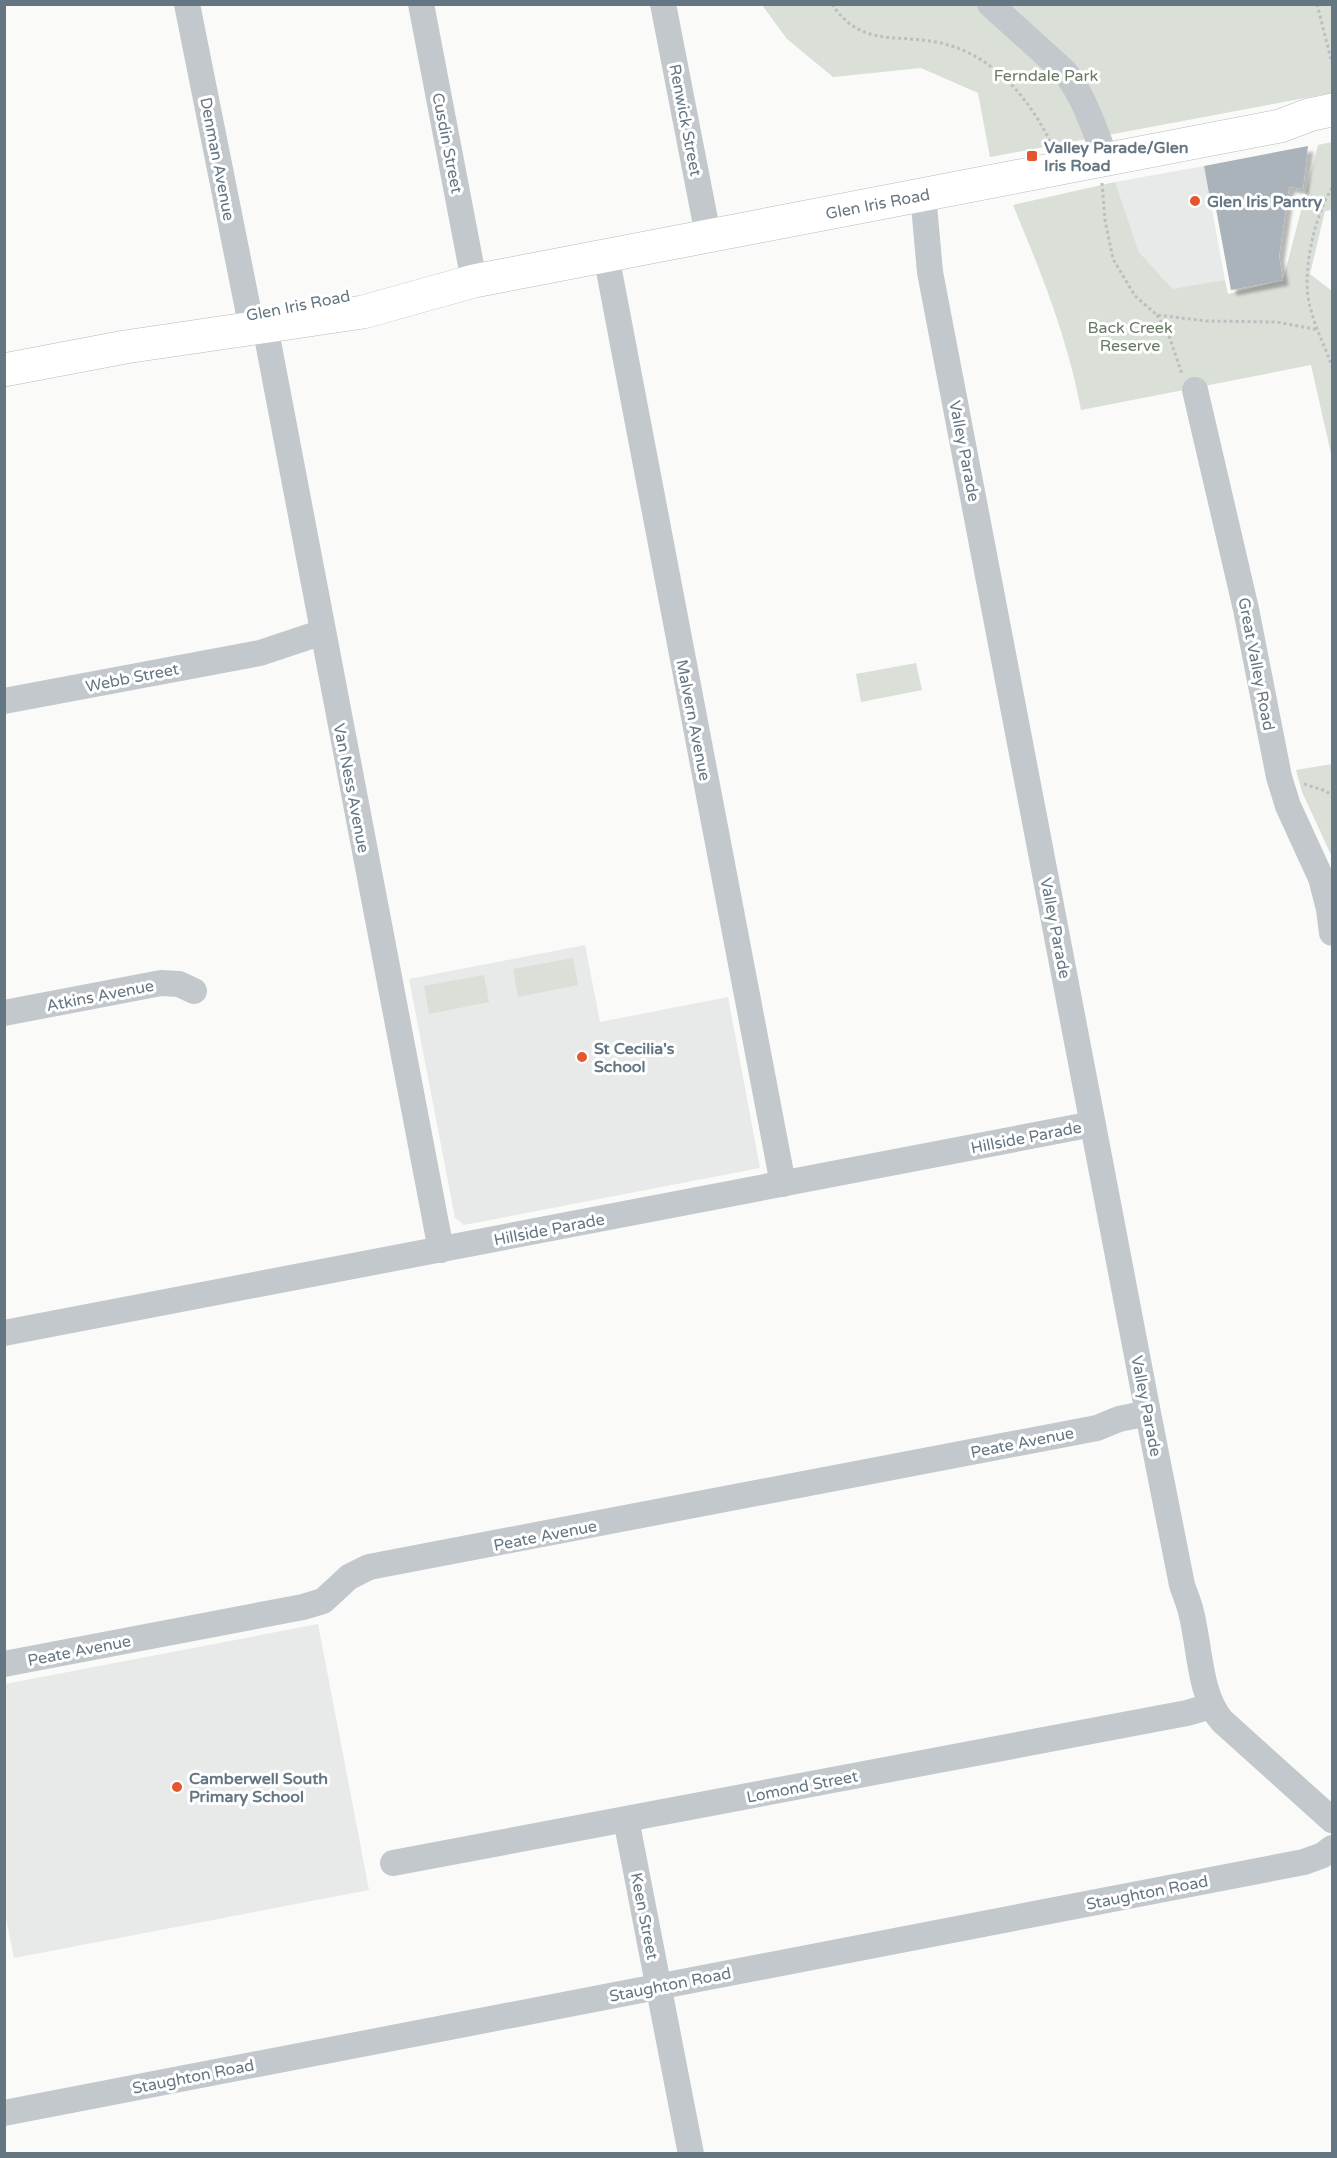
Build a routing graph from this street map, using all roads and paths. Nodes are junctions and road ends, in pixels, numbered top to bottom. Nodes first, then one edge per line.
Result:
1 (187, 4) edge
2 (421, 4) edge
3 (663, 4) edge
4 (832, 4) edge
5 (990, 4) edge
6 (1317, 4) edge
7 (1332, 63) edge
8 (1332, 110) edge
9 (1332, 124) edge
10 (1280, 126) junction
11 (1053, 148) dead end
12 (1104, 171) junction
13 (1332, 188) edge
14 (915, 196) junction
15 (708, 235) junction
16 (606, 255) junction
17 (474, 281) junction
18 (1157, 315) junction
19 (247, 324) junction
20 (1318, 330) junction
21 (1332, 367) edge
22 (4, 370) edge
23 (1195, 390) joint
24 (324, 641) junction
25 (4, 701) edge
26 (1279, 777) junction
27 (1332, 796) edge
28 (1332, 933) edge
29 (194, 991) dead end
30 (4, 1013) edge
31 (1093, 1124) junction
32 (783, 1184) junction
33 (441, 1250) junction
34 (4, 1333) edge
35 (1149, 1419) junction
36 (4, 1664) edge
37 (1206, 1708) junction
38 (626, 1819) junction
39 (1332, 1820) edge
40 (1332, 1847) edge
41 (393, 1863) dead end
42 (659, 1986) junction
43 (4, 2113) edge
44 (692, 2154) edge

1 - 19 street, Denman Avenue
2 - 17 street, Cusdin Street
3 - 15 street, Renwick Street
4 - 11 path
5 - 12 street
6 - 7 path
8 - 10 main road, Glen Iris Road
9 - 10 main road, Glen Iris Road
10 - 12 main road, Glen Iris Road
12 - 14 main road, Glen Iris Road
12 - 18 path
13 - 20 path
14 - 15 main road, Glen Iris Road
14 - 31 street, Valley Parade
15 - 16 main road, Glen Iris Road
16 - 17 main road, Glen Iris Road
16 - 32 street, Malvern Avenue
17 - 19 main road, Glen Iris Road
17 - 19 main road, Glen Iris Road
18 - 20 path
18 - 23 path
19 - 22 main road, Glen Iris Road
19 - 24 street, Van Ness Avenue
20 - 21 path
23 - 26 street, Great Valley Road
24 - 25 street, Webb Street
24 - 33 street, Van Ness Avenue
26 - 27 path
26 - 28 street, Great Valley Road
29 - 30 street, Atkins Avenue
31 - 32 street, Hillside Parade
31 - 35 street, Valley Parade
32 - 33 street, Hillside Parade
33 - 34 street, Hillside Parade
35 - 36 street, Peate Avenue
35 - 37 street, Valley Parade
37 - 38 street, Lomond Street
37 - 39 street
37 - 40 street, Valley Parade
38 - 41 street, Lomond Street
38 - 42 street, Keen Street
40 - 42 street, Staughton Road
42 - 43 street, Staughton Road
42 - 44 street, Keen Street

